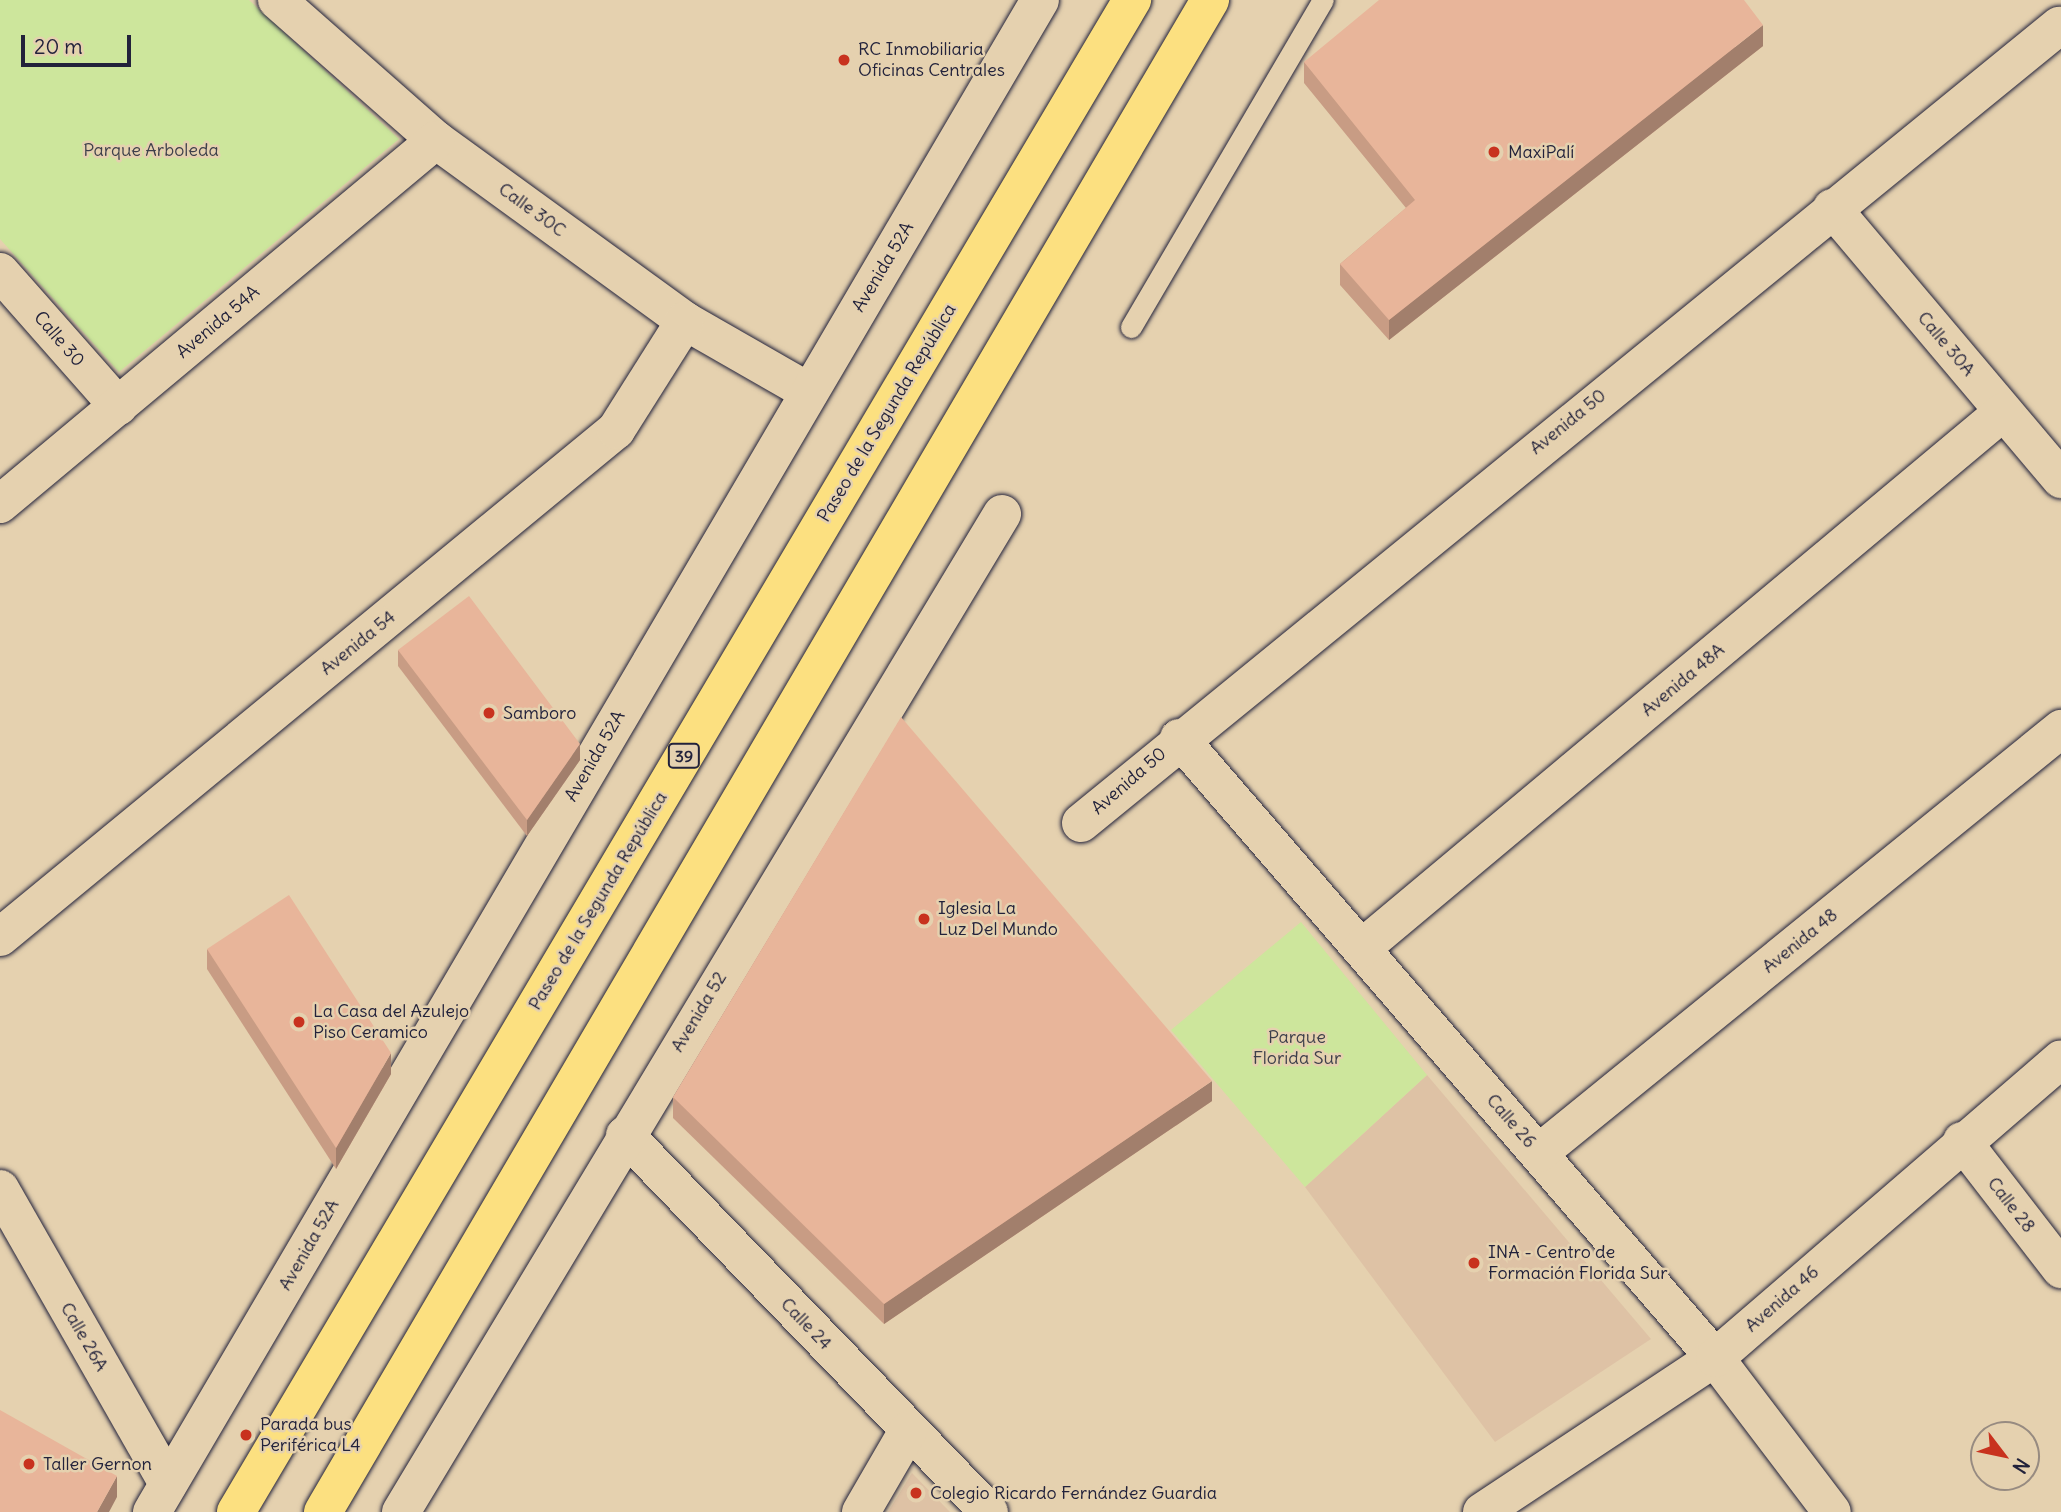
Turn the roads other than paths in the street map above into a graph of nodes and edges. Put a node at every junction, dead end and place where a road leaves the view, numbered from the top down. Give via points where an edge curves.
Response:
1 (277, 0) edge
2 (1040, 0) edge
3 (1132, 0) edge
4 (1210, 0) edge
5 (1323, 0) edge
6 (2052, 18) edge
7 (436, 140) junction
8 (1832, 208) junction
9 (0, 272) edge
10 (685, 321) junction
11 (1131, 327) dead end
12 (809, 392) junction
13 (118, 406) junction
14 (2003, 412) junction
15 (2061, 479) edge
16 (0, 503) edge
17 (1002, 514) dead end
18 (2061, 729) edge
19 (1179, 738) junction
20 (1081, 823) dead end
21 (0, 937) edge
22 (1362, 948) junction
23 (2061, 1059) edge
24 (625, 1135) junction
25 (1962, 1141) junction
26 (1539, 1153) junction
27 (0, 1189) edge
28 (2061, 1269) edge
29 (1716, 1358) junction
30 (908, 1431) junction
31 (160, 1498) edge
32 (236, 1512) edge
33 (323, 1512) edge
34 (401, 1512) edge
35 (861, 1512) edge
36 (989, 1512) edge
37 (1482, 1512) edge
38 (1832, 1512) edge

1 - 7 street, Calle 30C
2 - 12 street, Avenida 52A
3 - 32 highway, Paseo de la Segunda República / 39
4 - 33 highway
5 - 11 lane
6 - 8 street, Avenida 50
7 - 10 street, Calle 30C
7 - 13 street, Avenida 54A
8 - 14 street, Calle 30A
8 - 19 street, Avenida 50
9 - 13 street, Calle 30
10 - 12 street, Calle 30C
10 - 21 street, Avenida 54 via 616,430
12 - 31 street, Avenida 52A
13 - 16 street, Avenida 54A
14 - 15 street, Calle 30A
14 - 22 street, Avenida 48A
17 - 24 street, Avenida 52
18 - 26 street, Avenida 48
19 - 20 street, Avenida 50
19 - 22 street, Calle 26
22 - 26 street, Calle 26
23 - 25 street, Avenida 46
24 - 30 street, Calle 24
24 - 34 street, Avenida 52
25 - 28 street, Calle 28
25 - 29 street, Avenida 46
26 - 29 street, Calle 26
27 - 31 street, Calle 26A
29 - 37 street, Avenida 46
29 - 38 street, Calle 26
30 - 35 street
30 - 36 street, Calle 24

